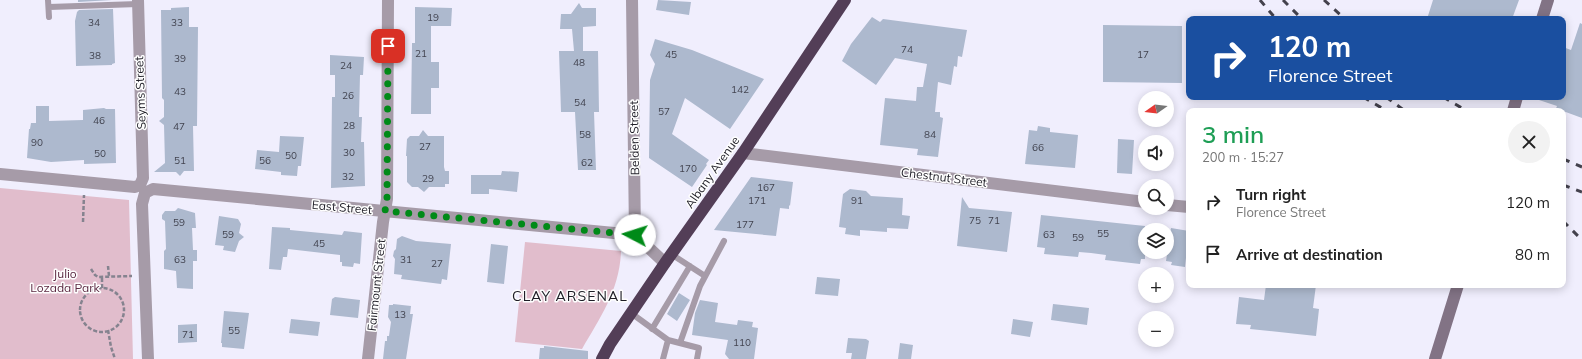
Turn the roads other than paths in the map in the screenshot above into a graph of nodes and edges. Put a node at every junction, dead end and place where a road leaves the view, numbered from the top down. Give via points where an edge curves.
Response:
1 (388, 0) edge
2 (632, 0) edge
3 (845, 0) edge
4 (1548, 0) edge
5 (138, 2) edge
6 (49, 3) edge
7 (1543, 16) edge
8 (49, 17) dead end
9 (743, 153) junction
10 (0, 174) edge
11 (143, 189) junction
12 (1138, 201) edge
13 (1174, 206) edge
14 (1186, 207) edge
15 (385, 211) junction
16 (635, 235) junction
17 (724, 241) dead end
18 (668, 258) junction
19 (690, 266) junction
20 (705, 276) junction
21 (1457, 288) edge
22 (631, 313) junction
23 (652, 329) junction
24 (668, 340) junction
25 (680, 343) junction
26 (148, 359) edge
27 (368, 359) edge
28 (602, 359) edge
29 (663, 359) edge
30 (697, 359) edge
31 (1435, 359) edge

1 - 15 street, Fairmount Street
2 - 16 street, Belden Street
3 - 9 highway, Albany Avenue
4 - 7 street
5 - 6 lane
5 - 11 street, Seyms Street
6 - 8 lane
9 - 12 street, Chestnut Street
9 - 18 highway, Albany Avenue
10 - 11 street, East Street
11 - 15 street, East Street
11 - 26 street, Seyms Street
13 - 14 street
15 - 16 street, East Street
15 - 27 street, Fairmount Street
16 - 18 street
17 - 20 lane
18 - 19 lane
18 - 22 highway, Albany Avenue
19 - 20 lane
19 - 23 lane
20 - 25 lane via 694,299
21 - 31 street
22 - 23 lane
22 - 28 highway, Albany Avenue
23 - 24 lane
24 - 25 lane
24 - 29 lane
25 - 30 lane via 699,348

